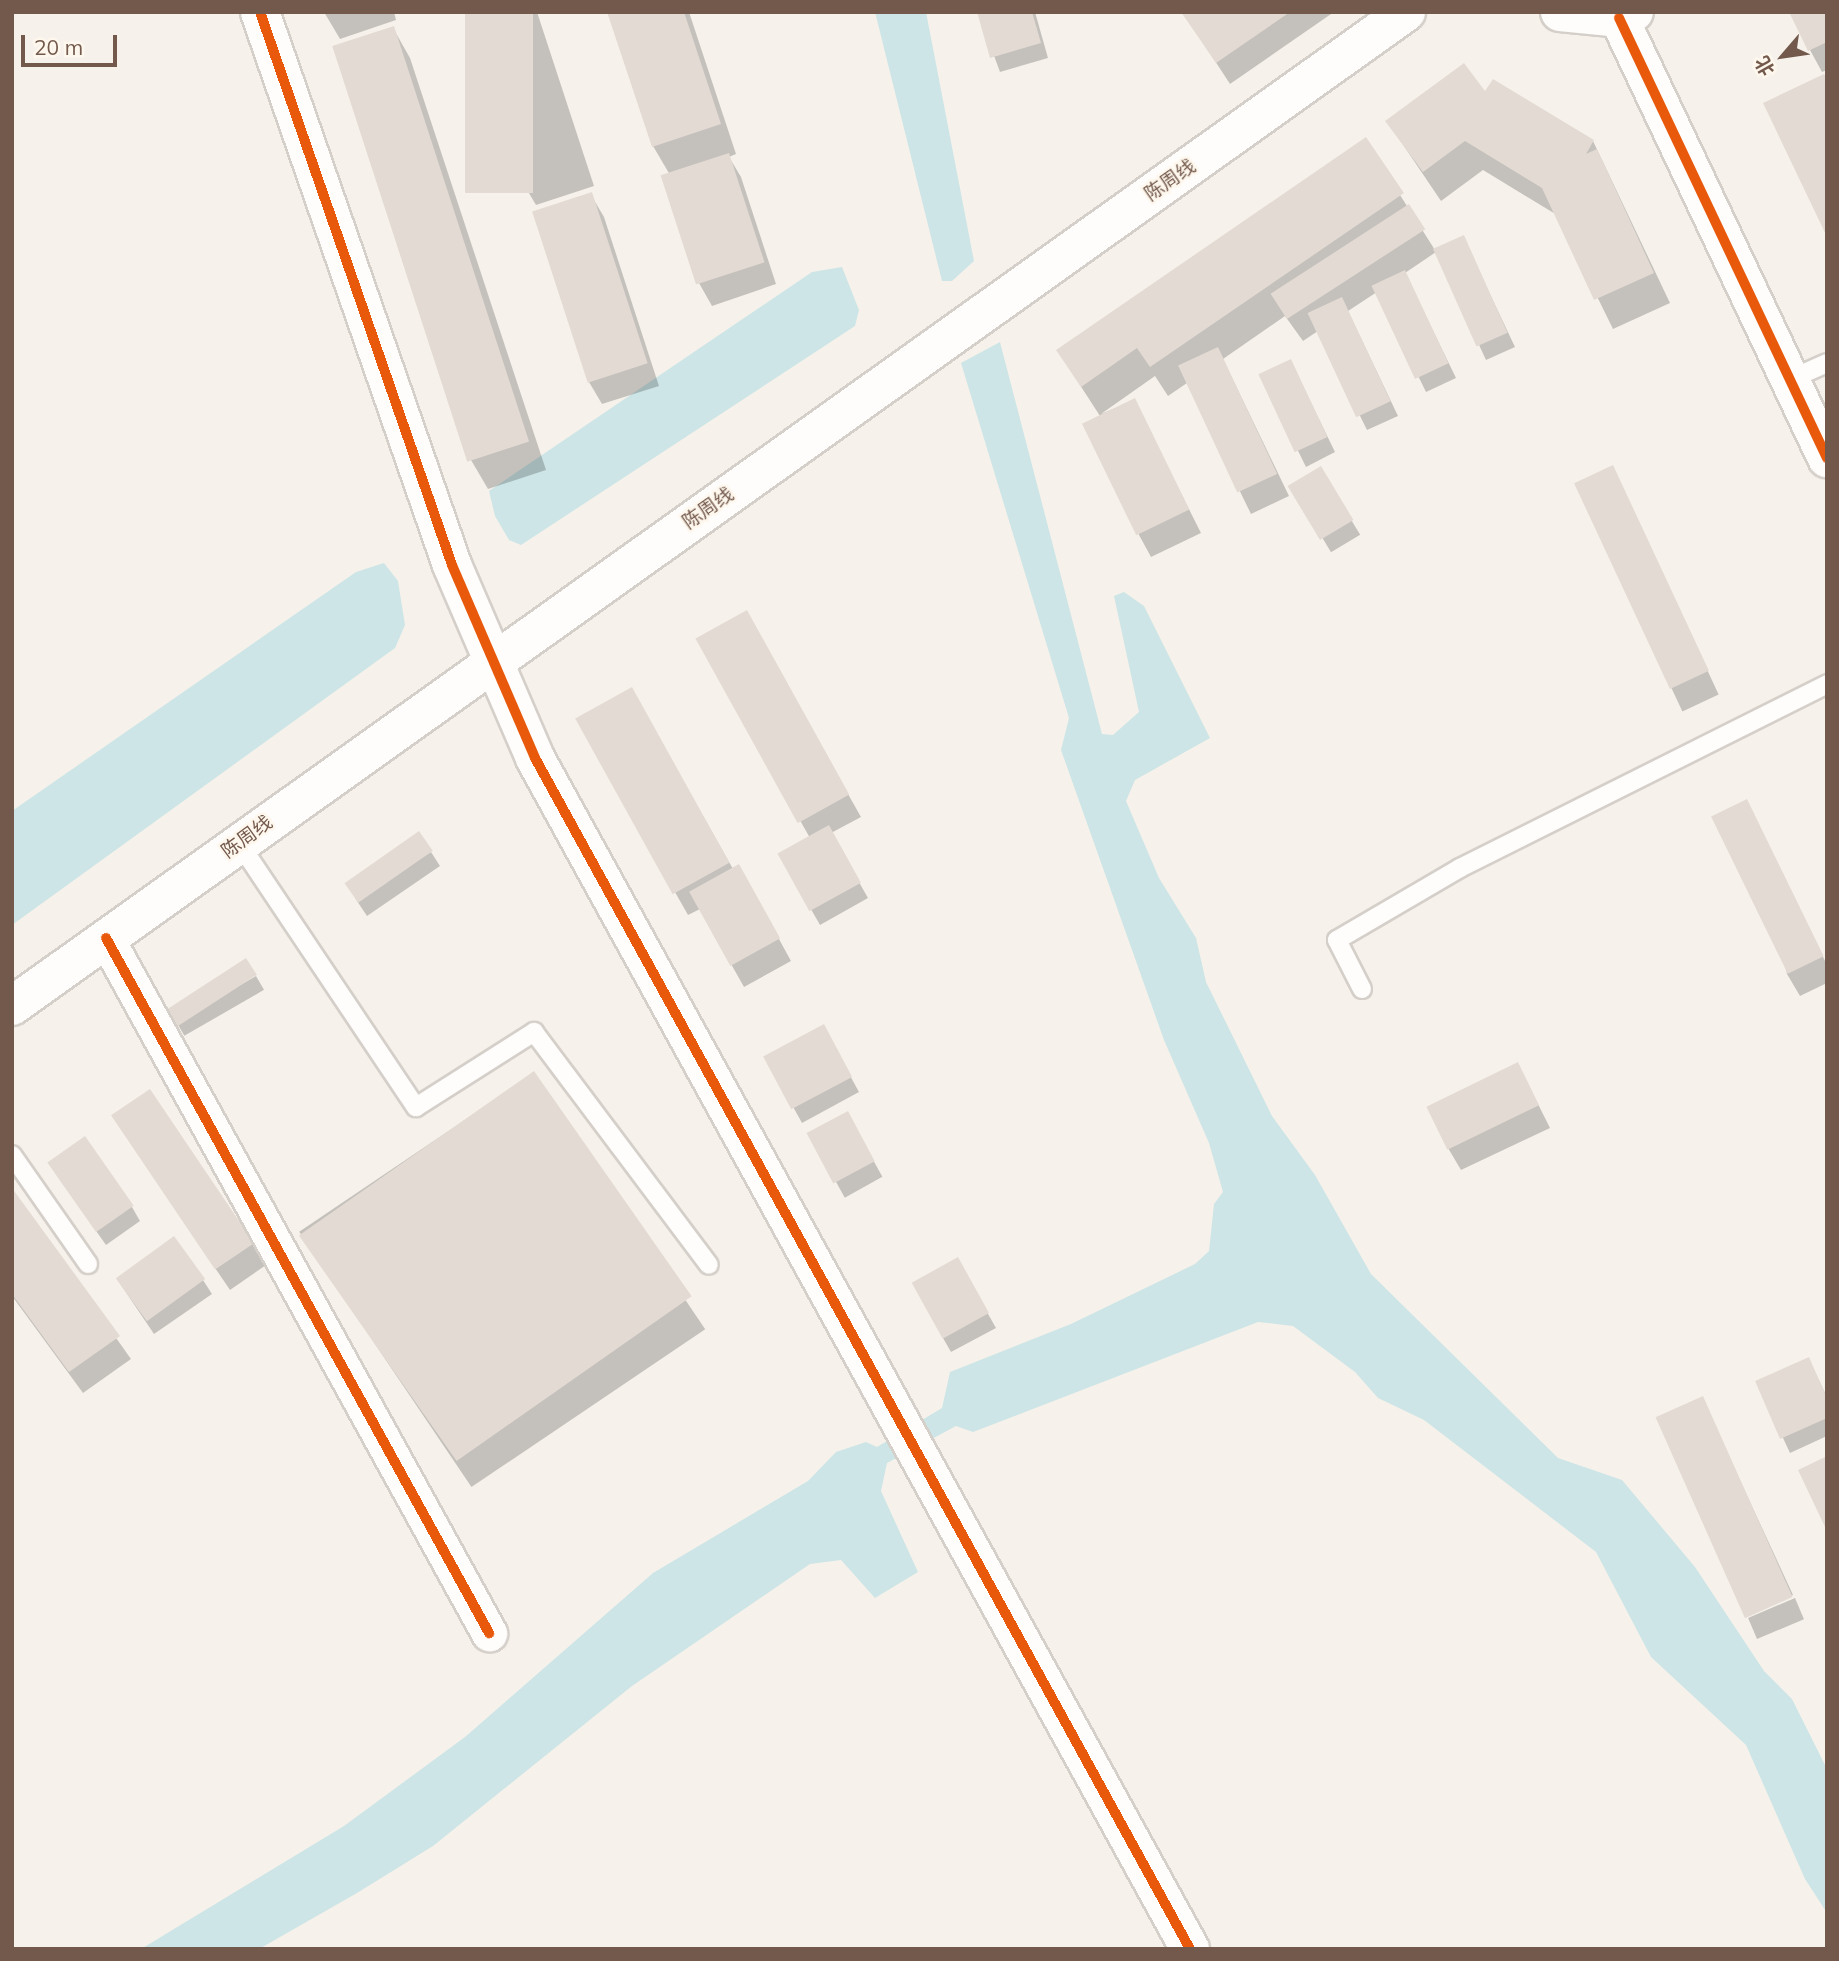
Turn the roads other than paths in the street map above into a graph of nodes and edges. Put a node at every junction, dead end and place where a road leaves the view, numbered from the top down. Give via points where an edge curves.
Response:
1 (260, 12) edge
2 (1406, 12) edge
3 (1560, 12) edge
4 (1626, 15) edge
5 (1827, 363) edge
6 (1791, 379) junction
7 (1827, 458) edge
8 (493, 661) junction
9 (1827, 684) edge
10 (239, 843) junction
11 (106, 938) junction
12 (1362, 989) dead end
13 (12, 1006) edge
14 (12, 1155) edge
15 (88, 1265) dead end
16 (709, 1265) dead end
17 (489, 1633) dead end
18 (1190, 1949) edge

1 - 8 street via 452,565
2 - 8 street, 陈周线
3 - 4 street
4 - 6 street
5 - 6 lane
6 - 7 street
8 - 10 street, 陈周线
8 - 18 street via 535,758
9 - 12 lane via 1460,869 1337,940
10 - 11 street, 陈周线
10 - 16 lane via 416,1107 534,1032
11 - 13 street, 陈周线
11 - 17 street
14 - 15 lane

